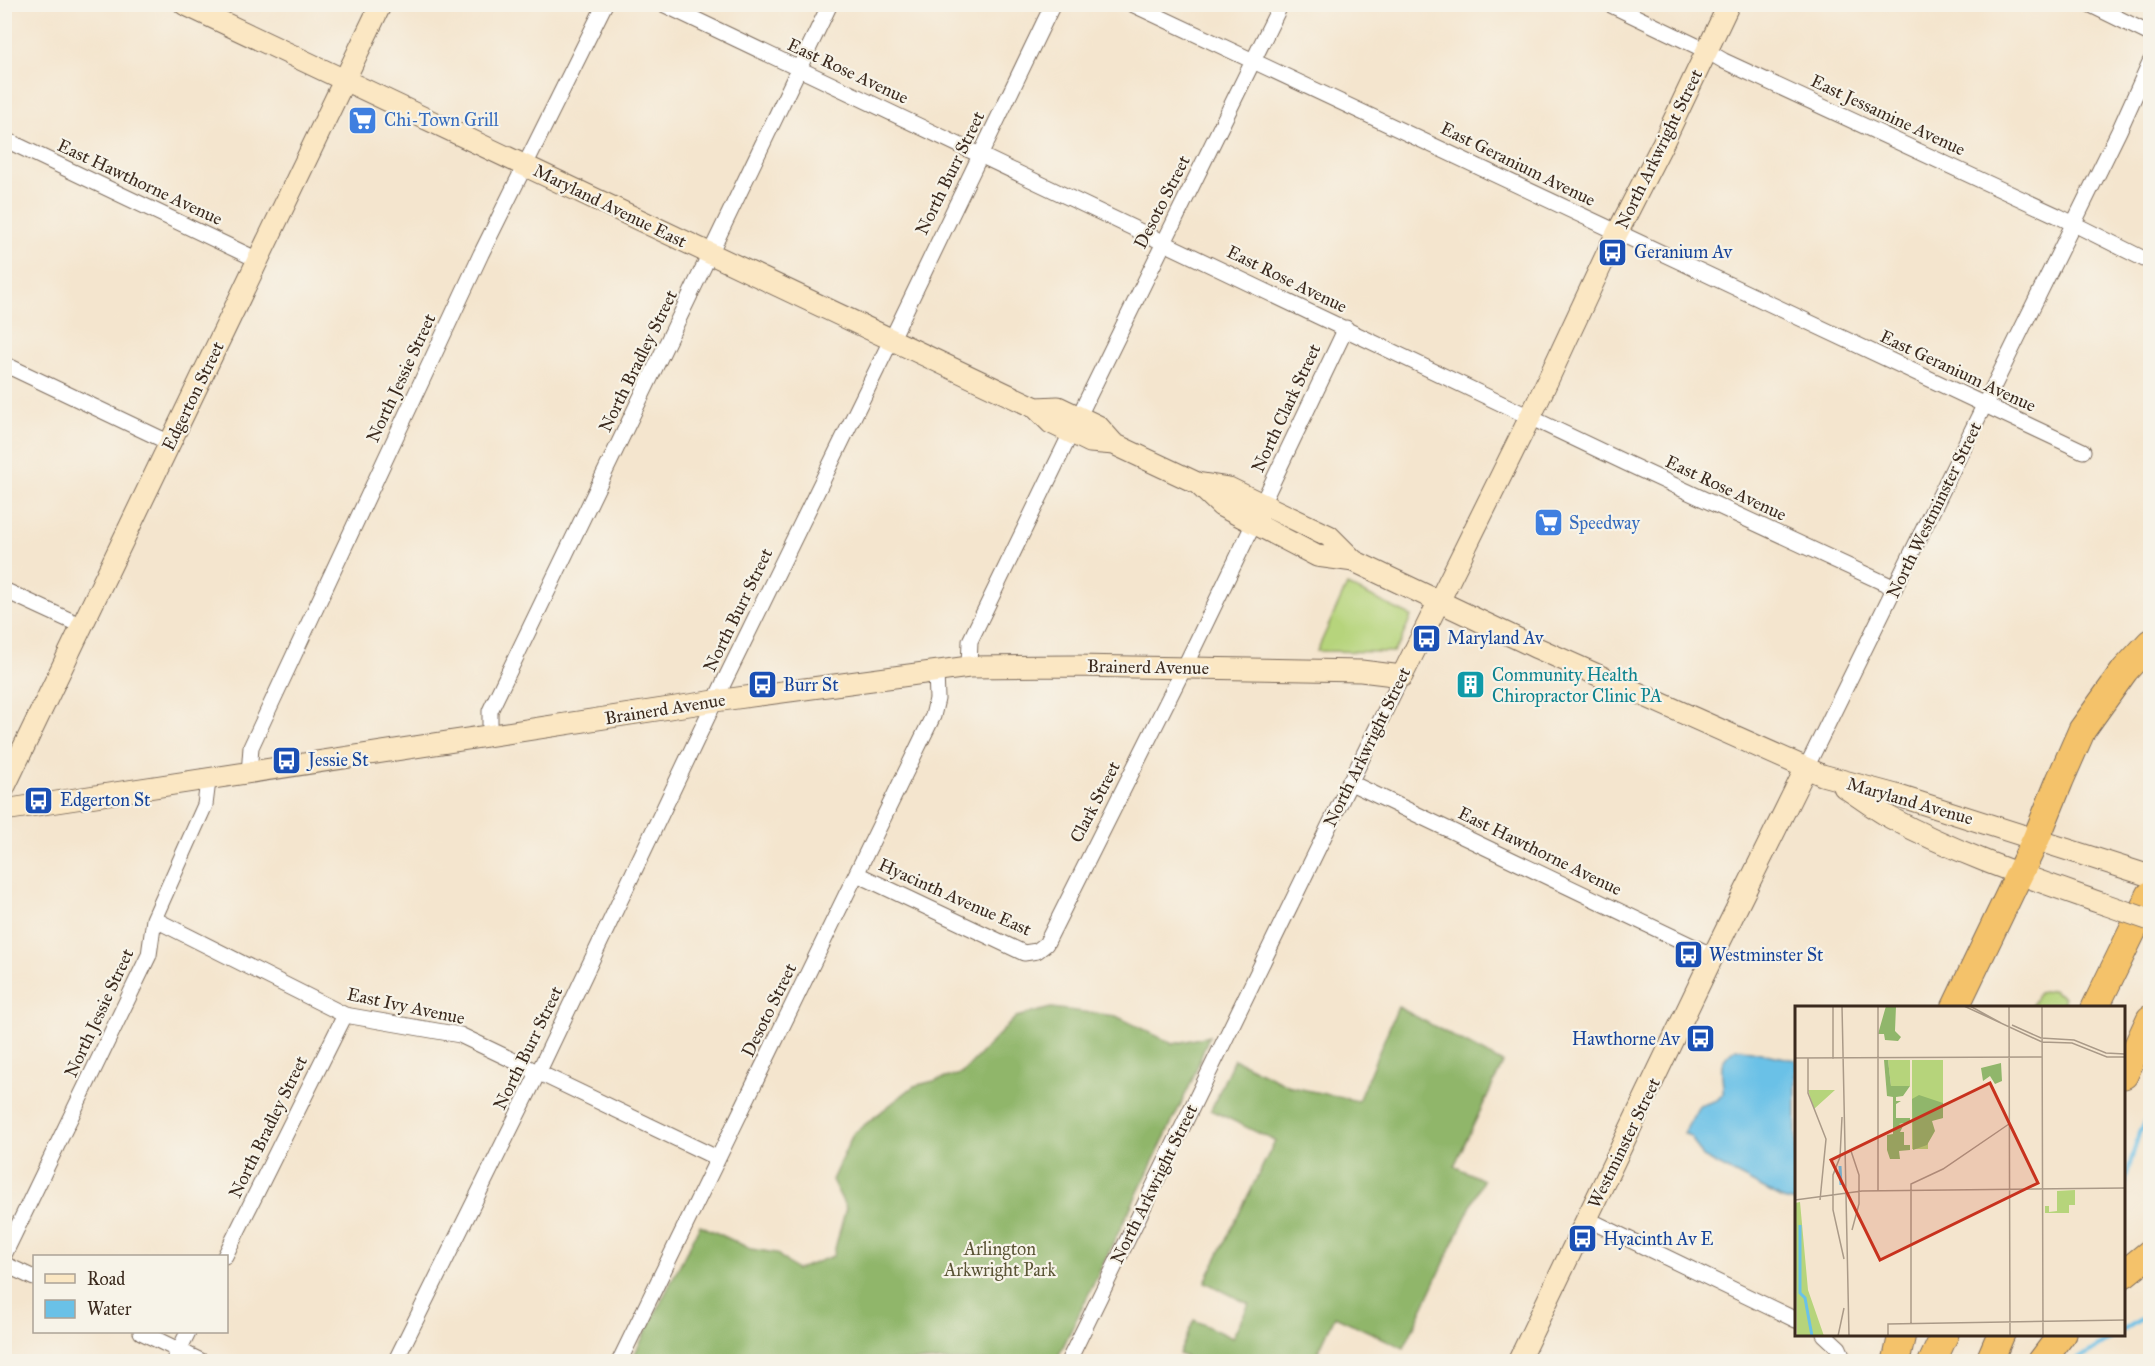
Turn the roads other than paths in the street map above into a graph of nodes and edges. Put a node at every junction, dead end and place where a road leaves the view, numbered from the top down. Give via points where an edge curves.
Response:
1 (184, 4) edge
2 (381, 4) edge
3 (605, 4) edge
4 (663, 4) edge
5 (830, 4) edge
6 (1053, 4) edge
7 (1132, 4) edge
8 (1281, 4) edge
9 (1609, 4) edge
10 (1729, 4) edge
11 (2089, 4) edge
12 (2151, 34) edge
13 (1707, 51) junction
14 (1254, 61) junction
15 (2151, 62) edge
16 (799, 69) junction
17 (345, 80) junction
18 (4, 139) edge
19 (981, 155) junction
20 (524, 165) junction
21 (2074, 223) junction
22 (1618, 234) junction
23 (1164, 241) junction
24 (711, 255) junction
25 (258, 260) junction
26 (2151, 262) edge
27 (1346, 328) junction
28 (892, 340) junction
29 (4, 364) edge
30 (1985, 405) junction
31 (1530, 417) junction
32 (1075, 425) junction
33 (170, 443) junction
34 (2084, 451) dead end
35 (1258, 514) junction
36 (1895, 588) junction
37 (4, 590) edge
38 (1439, 601) junction
39 (82, 627) junction
40 (2151, 643) edge
41 (969, 667) junction
42 (1184, 668) junction
43 (936, 671) junction
44 (1402, 676) junction
45 (715, 701) junction
46 (490, 736) junction
47 (1806, 768) junction
48 (249, 774) junction
49 (1831, 779) junction
50 (208, 781) junction
51 (1349, 782) junction
52 (4, 788) edge
53 (4, 810) edge
54 (2036, 839) junction
55 (857, 874) junction
56 (2019, 876) junction
57 (2151, 876) edge
58 (2151, 895) edge
59 (154, 919) junction
60 (2151, 920) edge
61 (1037, 951) joint
62 (1713, 956) junction
63 (1956, 1006) edge
64 (2096, 1006) edge
65 (345, 1015) junction
66 (2151, 1019) edge
67 (538, 1073) junction
68 (2125, 1073) edge
69 (717, 1158) junction
70 (1587, 1219) junction
71 (2151, 1253) edge
72 (4, 1255) edge
73 (226, 1255) edge
74 (4, 1264) edge
75 (2125, 1273) edge
76 (33, 1278) edge
77 (1795, 1319) edge
78 (142, 1333) edge
79 (188, 1333) edge
80 (1825, 1336) edge
81 (1902, 1336) edge
82 (1945, 1336) edge
83 (2001, 1336) edge
84 (2061, 1336) edge
85 (176, 1356) edge
86 (1845, 1359) edge
87 (203, 1362) edge
88 (395, 1362) edge
89 (619, 1362) edge
90 (1068, 1362) edge
91 (1518, 1362) edge
92 (1896, 1362) edge
93 (1932, 1362) edge
94 (1989, 1362) edge
95 (2042, 1362) edge

1 - 17 street, Maryland Avenue East
2 - 17 street, Edgerton Street
3 - 20 street, North Jessie Street
4 - 16 street, East Rose Avenue
5 - 16 street, North Bradley Street
6 - 19 street, North Burr Street
7 - 14 street, East Geranium Avenue
8 - 14 street, Desoto Street
9 - 13 street, East Jessamine Avenue
10 - 13 street, North Arkwright Street
11 - 12 street
13 - 21 street, East Jessamine Avenue
13 - 22 street, North Arkwright Street
14 - 22 street, East Geranium Avenue
14 - 23 street, Desoto Street
15 - 21 street, North Westminster Street
16 - 19 street, East Rose Avenue
16 - 24 street, North Bradley Street
17 - 20 street, Maryland Avenue East
17 - 25 street, Edgerton Street
18 - 25 street, East Hawthorne Avenue
19 - 23 street, East Rose Avenue
19 - 28 street, North Burr Street
20 - 24 street, Maryland Avenue East
20 - 48 street, North Jessie Street via 251,747
21 - 26 street, East Jessamine Avenue
21 - 30 street, North Westminster Street
22 - 30 street, East Geranium Avenue
22 - 31 street, North Arkwright Street
23 - 27 street, East Rose Avenue
23 - 32 street, Desoto Street
24 - 28 street, Maryland Avenue East
24 - 46 street, North Bradley Street via 490,711
25 - 33 street, Edgerton Street
27 - 31 street, East Rose Avenue
27 - 35 street, North Clark Street
28 - 32 street, Maryland Avenue East via 1036,408 1058,407
28 - 45 street, North Burr Street
29 - 33 street
30 - 34 street, East Geranium Avenue
30 - 36 street, North Westminster Street
31 - 36 street, East Rose Avenue
31 - 38 street, North Arkwright Street
32 - 35 street, Maryland Avenue East via 1098,426 1114,444 1197,483 1229,488
32 - 41 street, Desoto Street via 970,641
33 - 39 street, Edgerton Street
35 - 38 street, Maryland Avenue East via 1329,536 1354,561
35 - 42 street, North Clark Street
36 - 47 street, North Westminster Street
37 - 39 street
38 - 44 street, North Arkwright Street
38 - 47 street, Maryland Avenue East
39 - 52 street, Edgerton Street
40 - 54 highway via 2125,670 2082,730
41 - 42 street, Brainerd Avenue
41 - 43 street, Brainerd Avenue
42 - 44 street, Brainerd Avenue via 1361,671
42 - 61 street, Clark Street via 1046,944
43 - 45 street, Brainerd Avenue
43 - 55 street, Desoto Street via 933,716
44 - 51 street, North Arkwright Street
45 - 46 street, Brainerd Avenue
45 - 67 street, North Burr Street
46 - 48 street, Brainerd Avenue
47 - 49 street, Maryland Avenue East
47 - 62 street, North Westminster Street
48 - 50 street, Brainerd Avenue
49 - 54 street, Maryland Avenue
49 - 56 street, Maryland Avenue via 1890,818
50 - 53 street, Brainerd Avenue
50 - 59 street, North Jessie Street via 205,805
51 - 62 street, East Hawthorne Avenue
51 - 90 street, North Arkwright Street
54 - 56 highway
54 - 57 street, Maryland Avenue
55 - 61 street, Hyacinth Avenue East via 1024,953
55 - 69 street, Desoto Street
56 - 60 street, Maryland Avenue, bridge
56 - 63 highway
58 - 64 highway
59 - 65 street, East Ivy Avenue
59 - 72 street, North Jessie Street via 149,955
62 - 70 street, Westminster Street
65 - 67 street, East Ivy Avenue via 460,1035
65 - 73 street, North Bradley Street
66 - 68 highway
67 - 69 street, East Ivy Avenue
67 - 88 street, North Burr Street
69 - 89 street, Desoto Street
70 - 77 street
70 - 91 street, Westminster Street
71 - 75 highway
74 - 76 street
78 - 85 street
79 - 85 street
80 - 86 street
81 - 92 highway
82 - 93 highway
83 - 94 highway
84 - 95 highway
85 - 87 street

